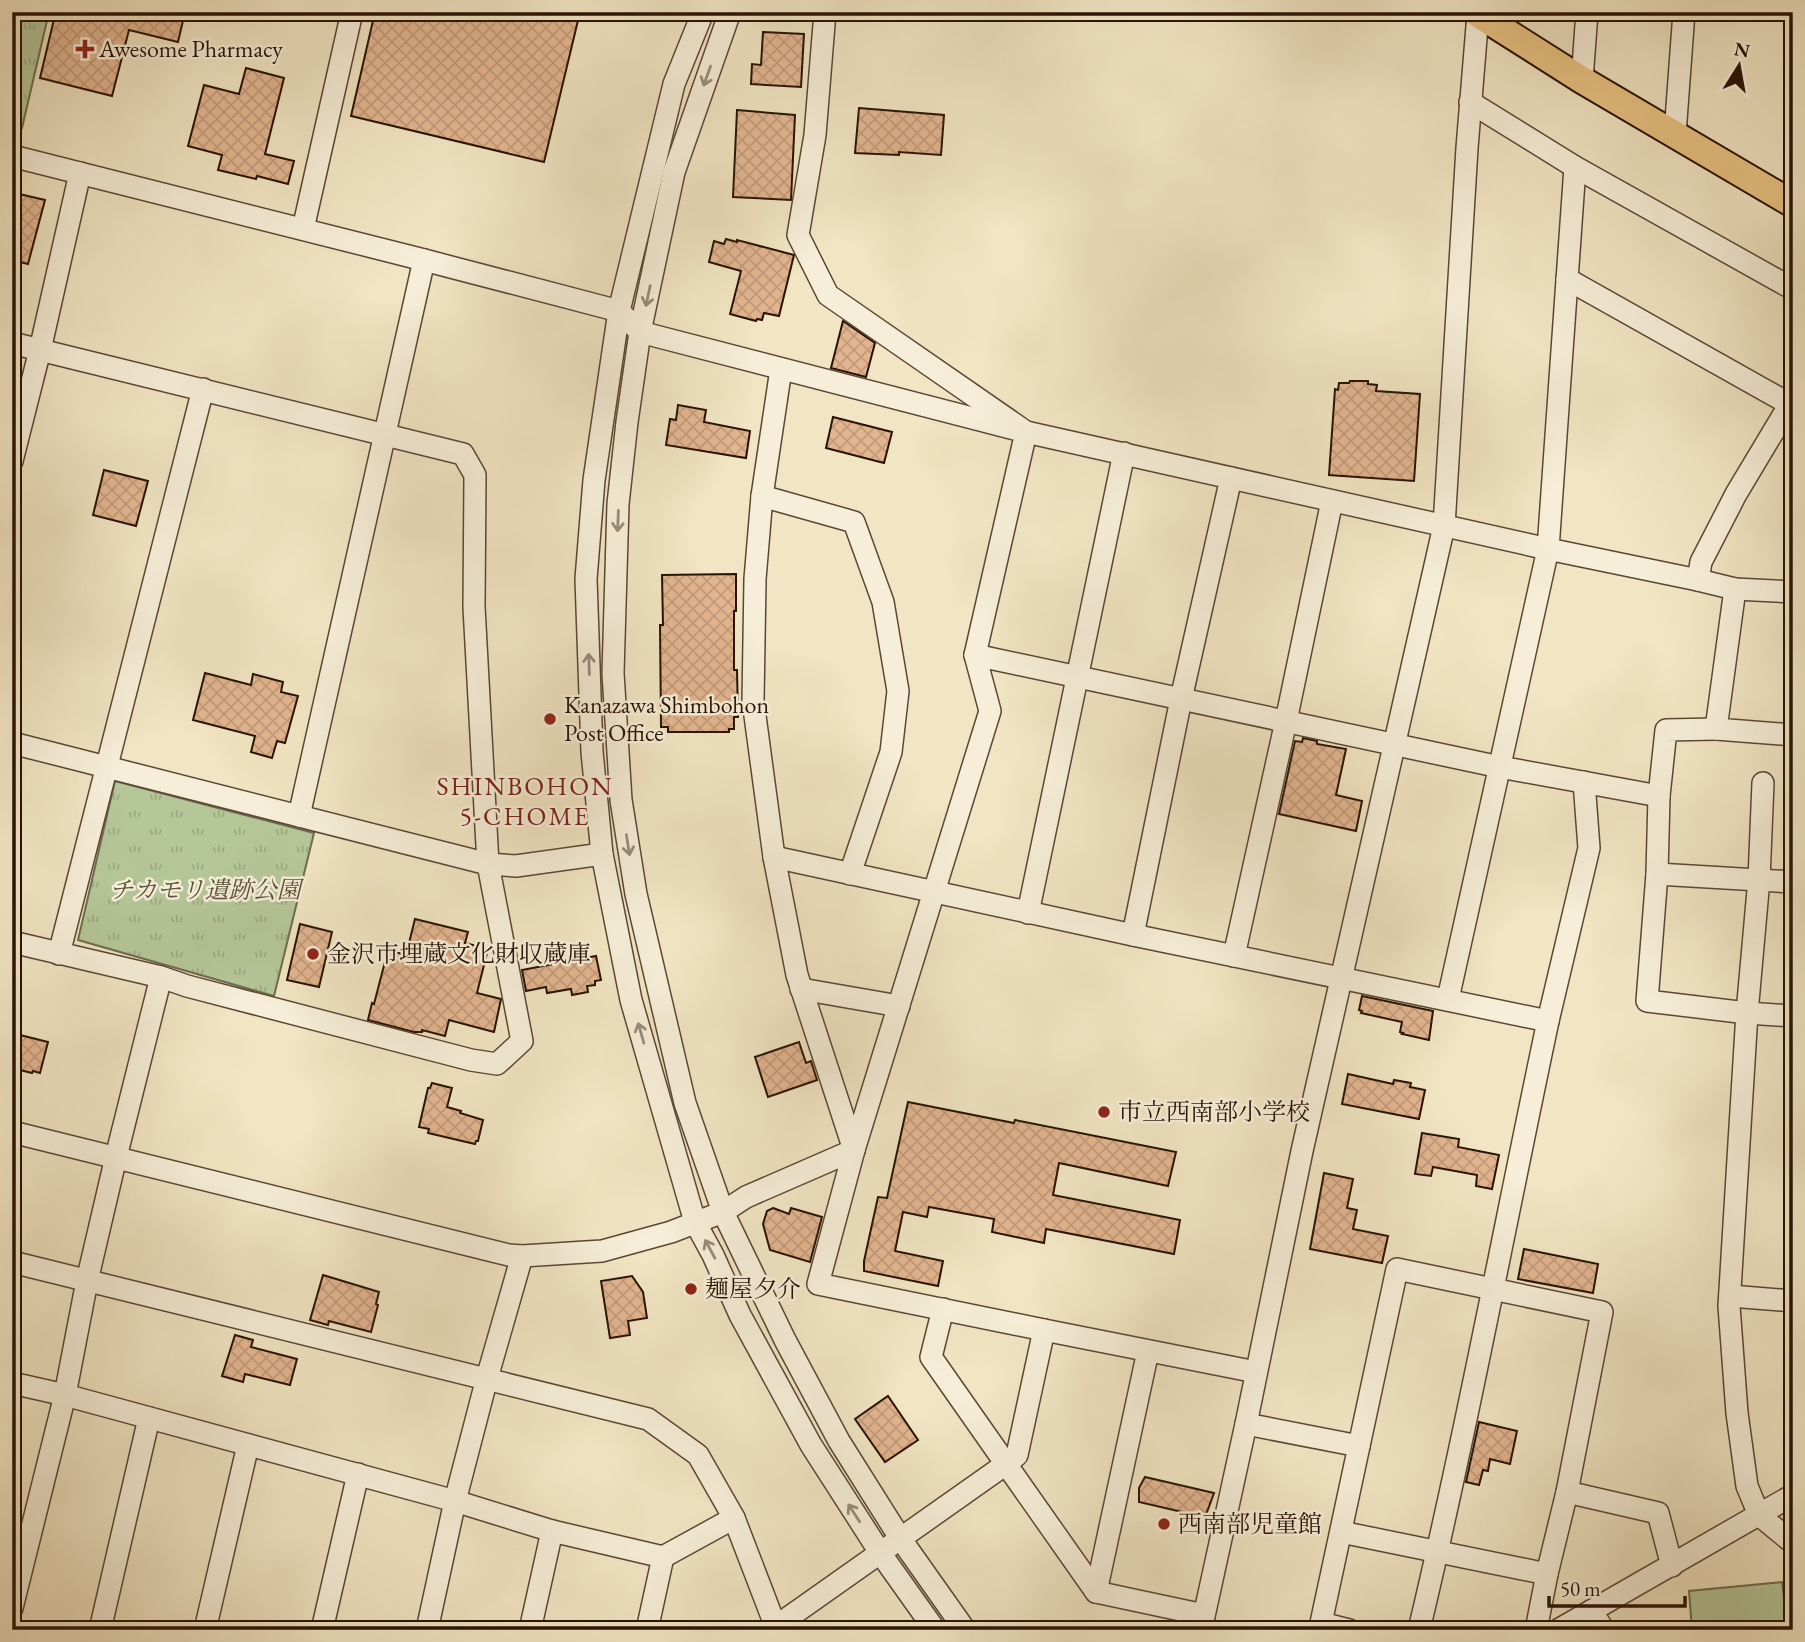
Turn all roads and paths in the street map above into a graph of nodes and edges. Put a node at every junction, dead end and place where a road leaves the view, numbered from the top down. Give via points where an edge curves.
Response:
1 (352, 12) edge
2 (703, 12) edge
3 (730, 12) edge
4 (825, 12) edge
5 (1587, 12) edge
6 (1684, 12) edge
7 (1478, 13) edge
8 (1582, 80) junction
9 (1470, 102) junction
10 (1675, 134) junction
11 (12, 156) edge
12 (1575, 167) junction
13 (80, 173) junction
14 (1793, 204) edge
15 (303, 229) junction
16 (424, 260) junction
17 (1567, 279) junction
18 (1793, 289) edge
19 (619, 311) junction
20 (640, 332) junction
21 (12, 343) edge
22 (40, 350) junction
23 (780, 369) junction
24 (203, 389) junction
25 (1792, 403) edge
26 (1026, 432) junction
27 (385, 433) junction
28 (1124, 453) junction
29 (12, 461) edge
30 (1231, 478) junction
31 (762, 496) junction
32 (1332, 501) junction
33 (1444, 526) junction
34 (1548, 549) junction
35 (1698, 580) junction
36 (1735, 589) junction
37 (1793, 592) edge
38 (975, 655) junction
39 (1078, 677) junction
40 (1181, 699) junction
41 (1286, 721) junction
42 (1716, 729) junction
43 (1793, 735) edge
44 (12, 743) edge
45 (1393, 744) junction
46 (107, 767) junction
47 (1500, 767) junction
48 (1584, 782) junction
49 (1763, 783) dead end
50 (1659, 796) junction
51 (299, 816) junction
52 (602, 854) junction
53 (774, 857) junction
54 (488, 864) junction
55 (849, 874) junction
56 (1657, 874) junction
57 (1759, 879) junction
58 (1793, 882) edge
59 (933, 892) junction
60 (1028, 913) junction
61 (1133, 936) junction
62 (12, 942) edge
63 (59, 954) junction
64 (1234, 956) junction
65 (161, 977) junction
66 (1341, 977) junction
67 (802, 989) junction
68 (1448, 999) junction
69 (898, 1006) junction
70 (1747, 1013) junction
71 (1793, 1016) edge
72 (1548, 1021) junction
73 (12, 1132) edge
74 (854, 1150) junction
75 (116, 1157) junction
76 (723, 1212) junction
77 (695, 1222) junction
78 (522, 1256) junction
79 (12, 1262) edge
80 (87, 1281) junction
81 (1494, 1291) junction
82 (1730, 1296) junction
83 (1793, 1301) edge
84 (943, 1309) junction
85 (1044, 1331) junction
86 (1148, 1351) junction
87 (1256, 1372) junction
88 (487, 1378) junction
89 (12, 1383) edge
90 (65, 1395) junction
91 (149, 1418) junction
92 (1246, 1424) junction
93 (248, 1445) junction
94 (1359, 1446) junction
95 (1006, 1464) junction
96 (358, 1475) junction
97 (1567, 1492) junction
98 (1793, 1495) edge
99 (455, 1501) junction
100 (1759, 1515) junction
101 (734, 1518) junction
102 (552, 1531) junction
103 (1341, 1532) junction
104 (900, 1538) junction
105 (20, 1540) edge
106 (1793, 1543) edge
107 (1438, 1551) junction
108 (881, 1554) junction
109 (663, 1557) junction
110 (1672, 1566) junction
111 (1547, 1574) junction
112 (1096, 1592) junction
113 (12, 1608) edge
114 (1591, 1611) junction
115 (1202, 1623) edge
116 (776, 1628) edge
117 (100, 1630) edge
118 (205, 1630) edge
119 (322, 1630) edge
120 (428, 1630) edge
121 (530, 1630) edge
122 (647, 1630) edge
123 (935, 1630) edge
124 (965, 1630) edge
125 (1349, 1630) edge
126 (1419, 1630) edge
127 (1536, 1630) edge
128 (1558, 1630) edge
129 (1604, 1630) edge

1 - 15 street
2 - 19 street via 674,84
3 -> 20 street via 674,172
4 - 26 street via 814,135 798,234 828,295
5 - 8 street
6 - 10 street
7 - 8 main road
7 - 9 street
8 - 10 main road
9 - 12 street
9 - 33 street
10 - 14 main road
11 - 13 street
12 - 17 street
12 - 18 street
13 - 15 street
13 - 22 street
15 - 16 street
16 - 19 street
16 - 27 street
17 - 25 street
17 - 34 street
19 - 20 street
52 -> 19 street via 592,752 586,579 594,480
20 - 23 street
20 -> 76 street via 618,517 613,673 621,800 636,894 685,1103
21 - 22 street
22 - 24 street
22 - 29 street
23 - 26 street
23 - 31 street
24 - 27 street
24 - 46 street
25 - 35 street via 1736,494 1701,562
26 - 28 street
26 - 38 street
27 - 51 street
27 - 54 street via 463,454 475,475 474,607
28 - 30 street
28 - 39 street
30 - 32 street
30 - 40 street
31 - 53 street via 753,701
31 - 55 street via 854,522 883,602 898,691 891,752
32 - 33 street
32 - 41 street
33 - 34 street
33 - 45 street
34 - 35 street
34 - 47 street
35 - 36 street
36 - 37 street
36 - 42 street
38 - 39 street
38 - 59 street via 990,712
39 - 40 street
39 - 60 street
40 - 41 street
40 - 61 street
41 - 45 street
41 - 64 street
42 - 43 street
42 - 50 street via 1667,730
44 - 46 street
45 - 47 street
45 - 66 street
46 - 51 street
46 - 63 street
47 - 48 street
47 - 68 street
48 - 50 street
48 - 72 street via 1589,848
49 - 57 street
50 - 56 street
51 - 54 street
52 - 54 street via 516,866
77 -> 52 street via 631,1000
53 - 55 street
53 - 67 street
54 - 65 street via 522,1041 497,1064
55 - 59 street
56 - 57 street
56 - 70 street via 1647,1001
57 - 58 street
57 - 70 street
59 - 60 street
59 - 69 street
60 - 61 street
61 - 64 street
62 - 63 street
63 - 65 street
64 - 66 street
65 - 75 street
66 - 68 street
66 - 87 street
67 - 69 street
67 - 74 street
68 - 72 street
69 - 74 street
70 - 71 street
70 - 82 street
72 - 81 street
73 - 75 street
74 - 76 street via 746,1197
74 - 84 street via 818,1284
75 - 78 street
75 - 80 street
76 - 77 street
76 - 104 street via 833,1430
77 - 78 street via 602,1251
108 -> 77 street via 811,1445
78 - 88 street
79 - 80 street
80 - 88 street
80 - 90 street
81 - 94 street via 1397,1269
81 - 97 street via 1602,1312
81 - 107 street
82 - 83 street
82 - 100 street via 1746,1486
84 - 85 street
84 - 95 street via 931,1357
85 - 86 street
85 - 95 street via 1017,1455
86 - 87 street
86 - 112 street
87 - 92 street
88 - 99 street
88 - 101 street via 648,1419 698,1455
89 - 90 street
90 - 91 street
90 - 105 street
91 - 93 street
91 - 117 street
92 - 94 street
92 - 115 street
93 - 96 street
93 - 118 street
94 - 103 street
95 - 104 street
95 - 112 street
96 - 99 street
96 - 119 street
97 - 110 street via 1658,1513
97 - 111 street
98 - 100 street
99 - 102 street
99 - 120 street
100 - 106 street
100 - 110 street
101 - 109 street
101 - 116 street
102 - 109 street
102 - 121 street
103 - 107 street
103 - 125 street via 1321,1623
104 - 108 street
104 - 124 street
105 - 113 street
107 - 111 street
107 - 126 street
108 - 116 street
108 - 123 street
109 - 122 street
110 - 114 street
111 - 127 street
112 - 115 street
114 - 128 street
114 - 129 street

